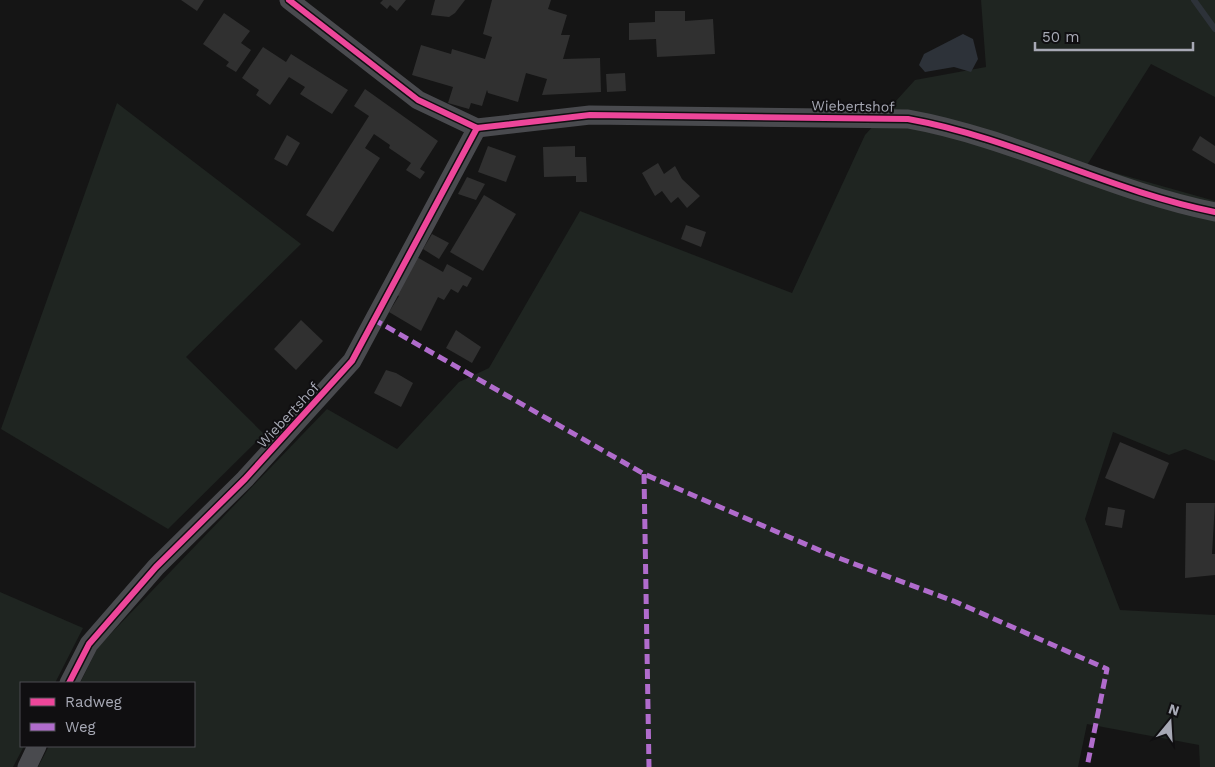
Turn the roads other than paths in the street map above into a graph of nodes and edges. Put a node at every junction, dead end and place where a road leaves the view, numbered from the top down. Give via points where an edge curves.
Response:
1 (290, 0) edge
2 (477, 128) junction
3 (1215, 212) edge
4 (70, 682) edge
5 (36, 747) edge
6 (26, 767) edge

1 - 2 street via 418,100
2 - 3 street, Wiebertshof via 590,116 908,119 949,126 1131,190
2 - 4 street, Wiebertshof via 352,361 246,479 156,566 89,644
5 - 6 street

